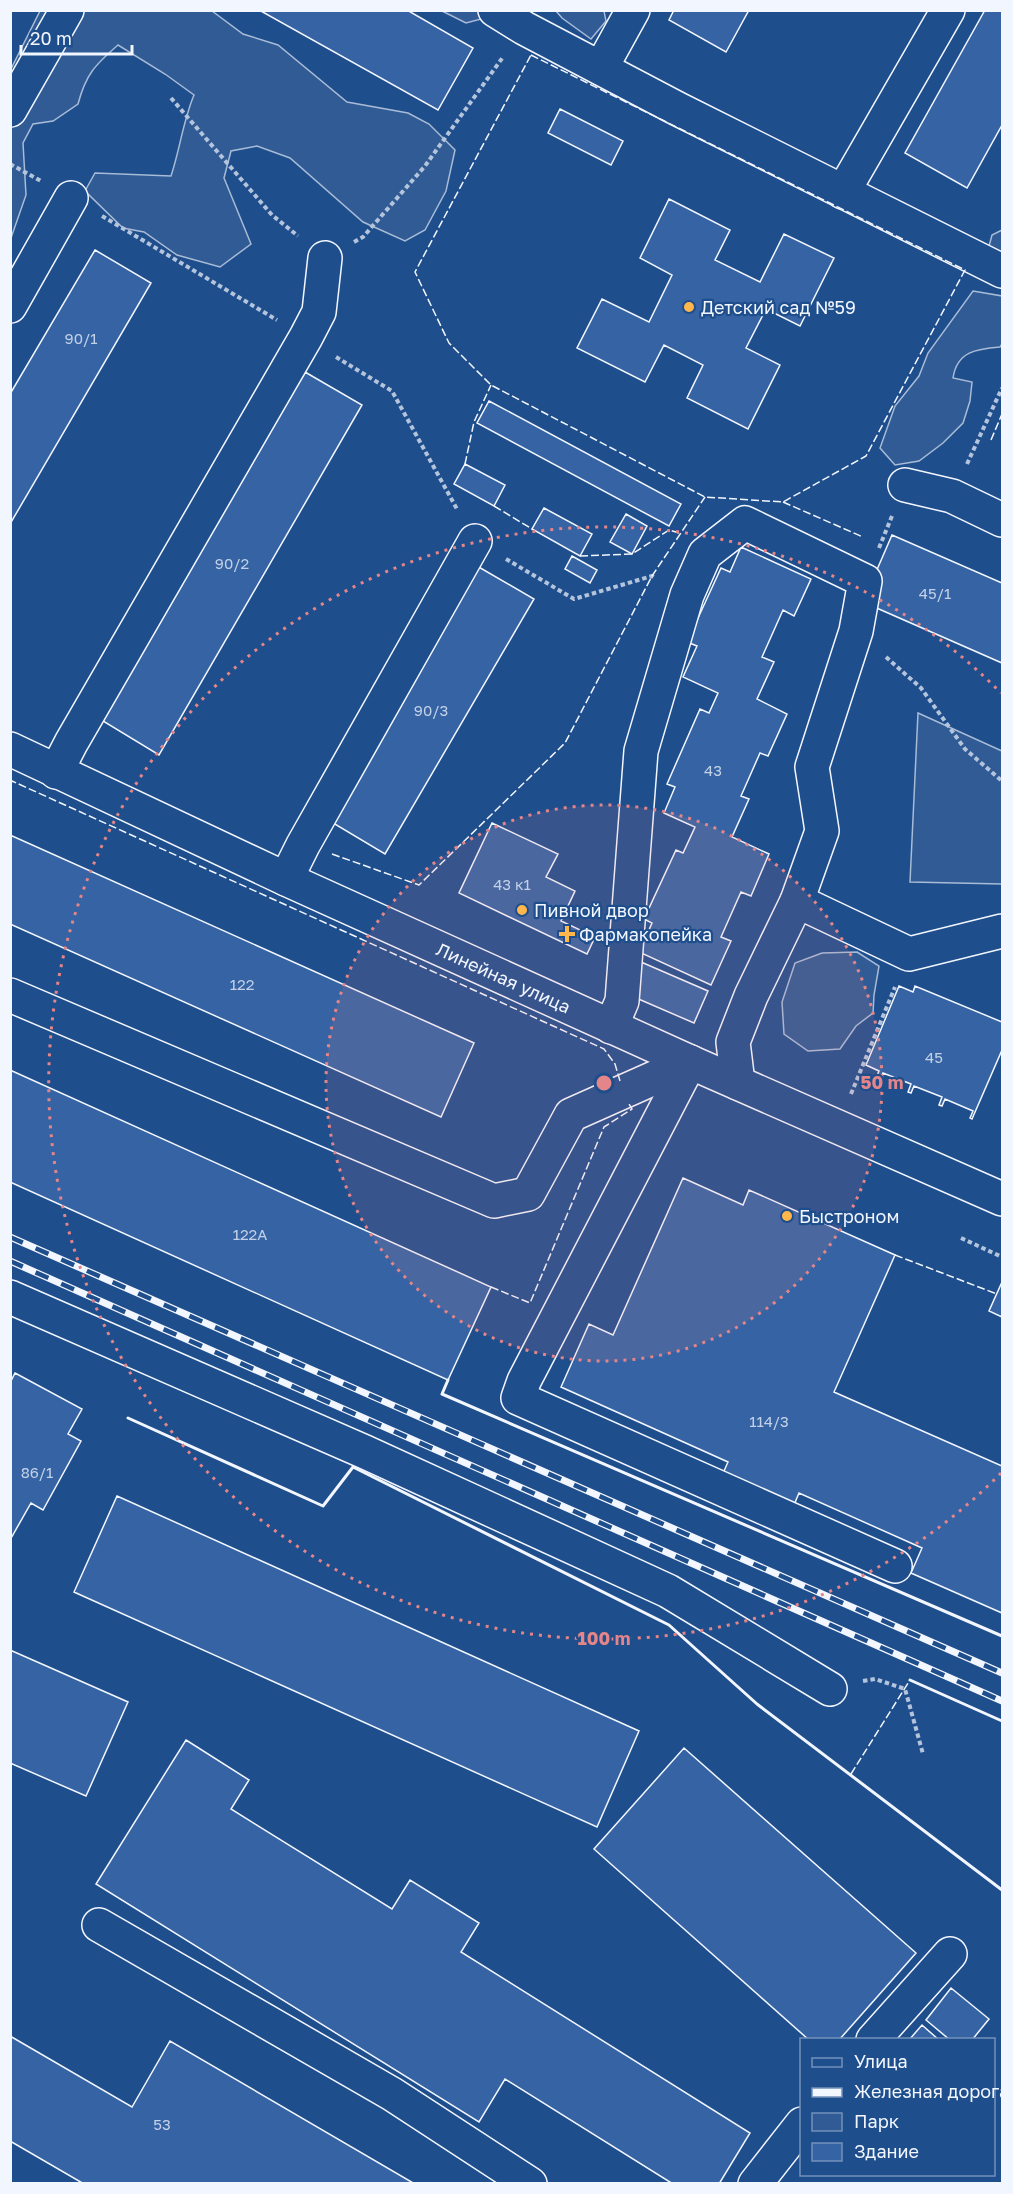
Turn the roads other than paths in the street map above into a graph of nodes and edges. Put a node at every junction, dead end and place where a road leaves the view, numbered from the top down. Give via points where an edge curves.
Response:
1 (67, 10) edge
2 (495, 10) edge
3 (633, 10) edge
4 (948, 10) edge
5 (601, 68) junction
6 (10, 110) edge
7 (843, 192) junction
8 (71, 198) dead end
9 (325, 258) road end
10 (1002, 271) edge
11 (10, 306) edge
12 (905, 485) road end
13 (1002, 520) edge
14 (475, 541) road end
15 (10, 749) edge
16 (56, 772) junction
17 (286, 879) junction
18 (797, 901) junction
19 (1002, 931) edge
20 (10, 996) edge
21 (611, 1027) junction
22 (690, 1062) junction
23 (738, 1083) junction
24 (1002, 1200) edge
25 (10, 1297) edge
26 (895, 1566) dead end
27 (830, 1689) road end
28 (99, 1925) dead end
29 (950, 1954) dead end
30 (875, 2038) edge
31 (800, 2125) edge
32 (530, 2184) edge
33 (755, 2184) edge

1 - 6 street
2 - 5 street
3 - 5 street
4 - 7 street
5 - 7 street
7 - 10 street
8 - 11 street
9 - 16 street via 319,312
12 - 13 street via 952,496
14 - 17 street
15 - 16 street, Линейная улица
16 - 17 street, Линейная улица
17 - 21 street, Линейная улица
18 - 19 street via 909,954
18 - 21 street via 822,831 812,767 856,631 865,581 745,523 705,554 687,594 640,751 622,1001
18 - 23 street via 733,1042
20 - 22 street via 494,1201 528,1194 571,1115
21 - 22 street, Линейная улица
22 - 23 street, Линейная улица
22 - 26 street via 518,1398
23 - 24 street, Линейная улица
25 - 27 street via 365,1452 668,1591
28 - 32 street via 392,2094
29 - 30 street
31 - 33 street

